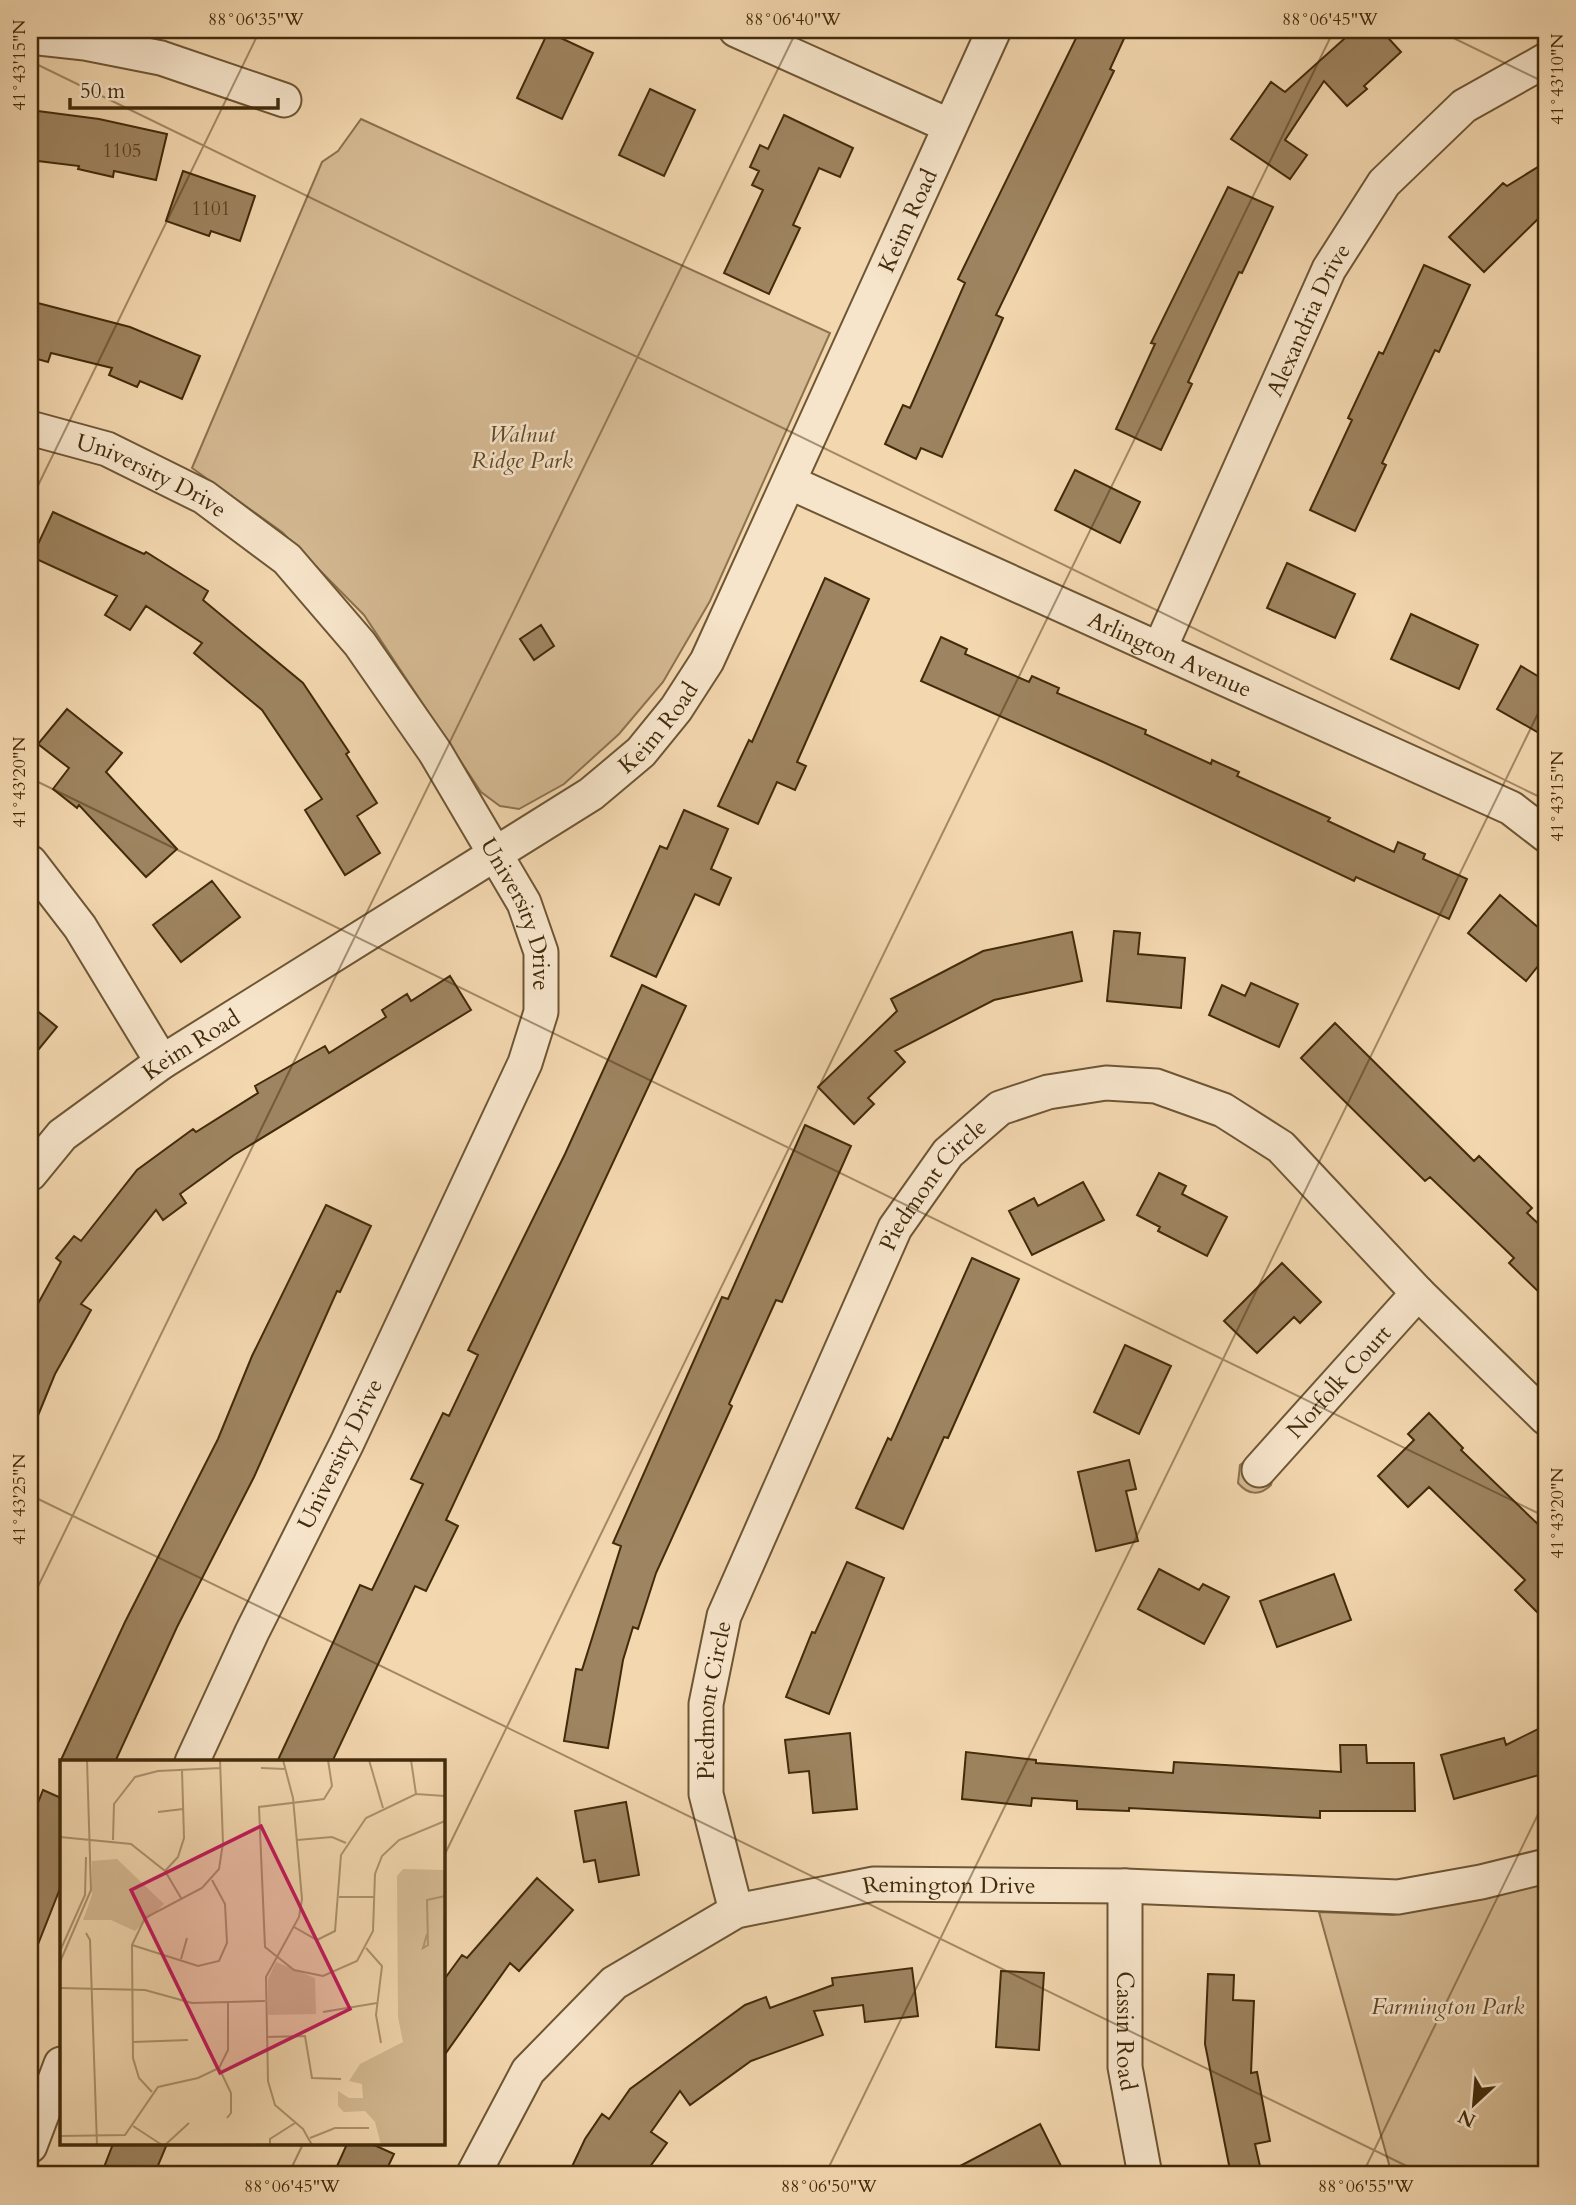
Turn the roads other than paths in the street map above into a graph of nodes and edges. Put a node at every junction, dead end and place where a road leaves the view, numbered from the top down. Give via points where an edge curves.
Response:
1 (736, 30) edge
2 (994, 30) edge
3 (30, 37) edge
4 (1546, 60) edge
5 (284, 100) dead end
6 (950, 126) junction
7 (30, 428) edge
8 (789, 482) junction
9 (1160, 648) junction
10 (1546, 835) edge
11 (496, 855) junction
12 (30, 862) edge
13 (162, 1062) junction
14 (30, 1174) edge
15 (1418, 1293) junction
16 (1546, 1418) edge
17 (1259, 1470) dead end
18 (193, 1760) edge
19 (1546, 1866) edge
20 (1125, 1886) junction
21 (736, 1911) junction
22 (60, 2067) edge
23 (30, 2146) edge
24 (473, 2175) edge
25 (1145, 2175) edge

1 - 6 street
2 - 6 street, Keim Road
3 - 5 street via 161,58
4 - 9 street, Alexandria Drive via 1464,106 1384,183 1329,269
6 - 8 street, Keim Road
7 - 11 street, University Drive via 107,449 204,497 287,559 360,644 435,752
8 - 9 street, Arlington Avenue
8 - 11 street, Keim Road via 708,662 676,709 641,752 591,794
9 - 10 street, Arlington Avenue via 1511,808
11 - 13 street, Keim Road
11 - 18 street, University Drive via 524,903 541,952 541,1012 525,1063
12 - 13 street via 80,927
13 - 14 street, Keim Road via 62,1135
15 - 16 street, Piedmont Circle
15 - 17 street, Norfolk Court
15 - 21 street, Piedmont Circle via 1281,1147 1223,1110 1156,1086 1106,1083 1048,1092 1000,1108 948,1153 895,1228 724,1616 706,1703 706,1794
19 - 20 street, Remington Drive via 1398,1897
20 - 21 street, Remington Drive via 874,1884
20 - 25 street, Cassin Road via 1125,2067
21 - 24 street, Remington Drive via 614,1983 528,2071
22 - 23 street

